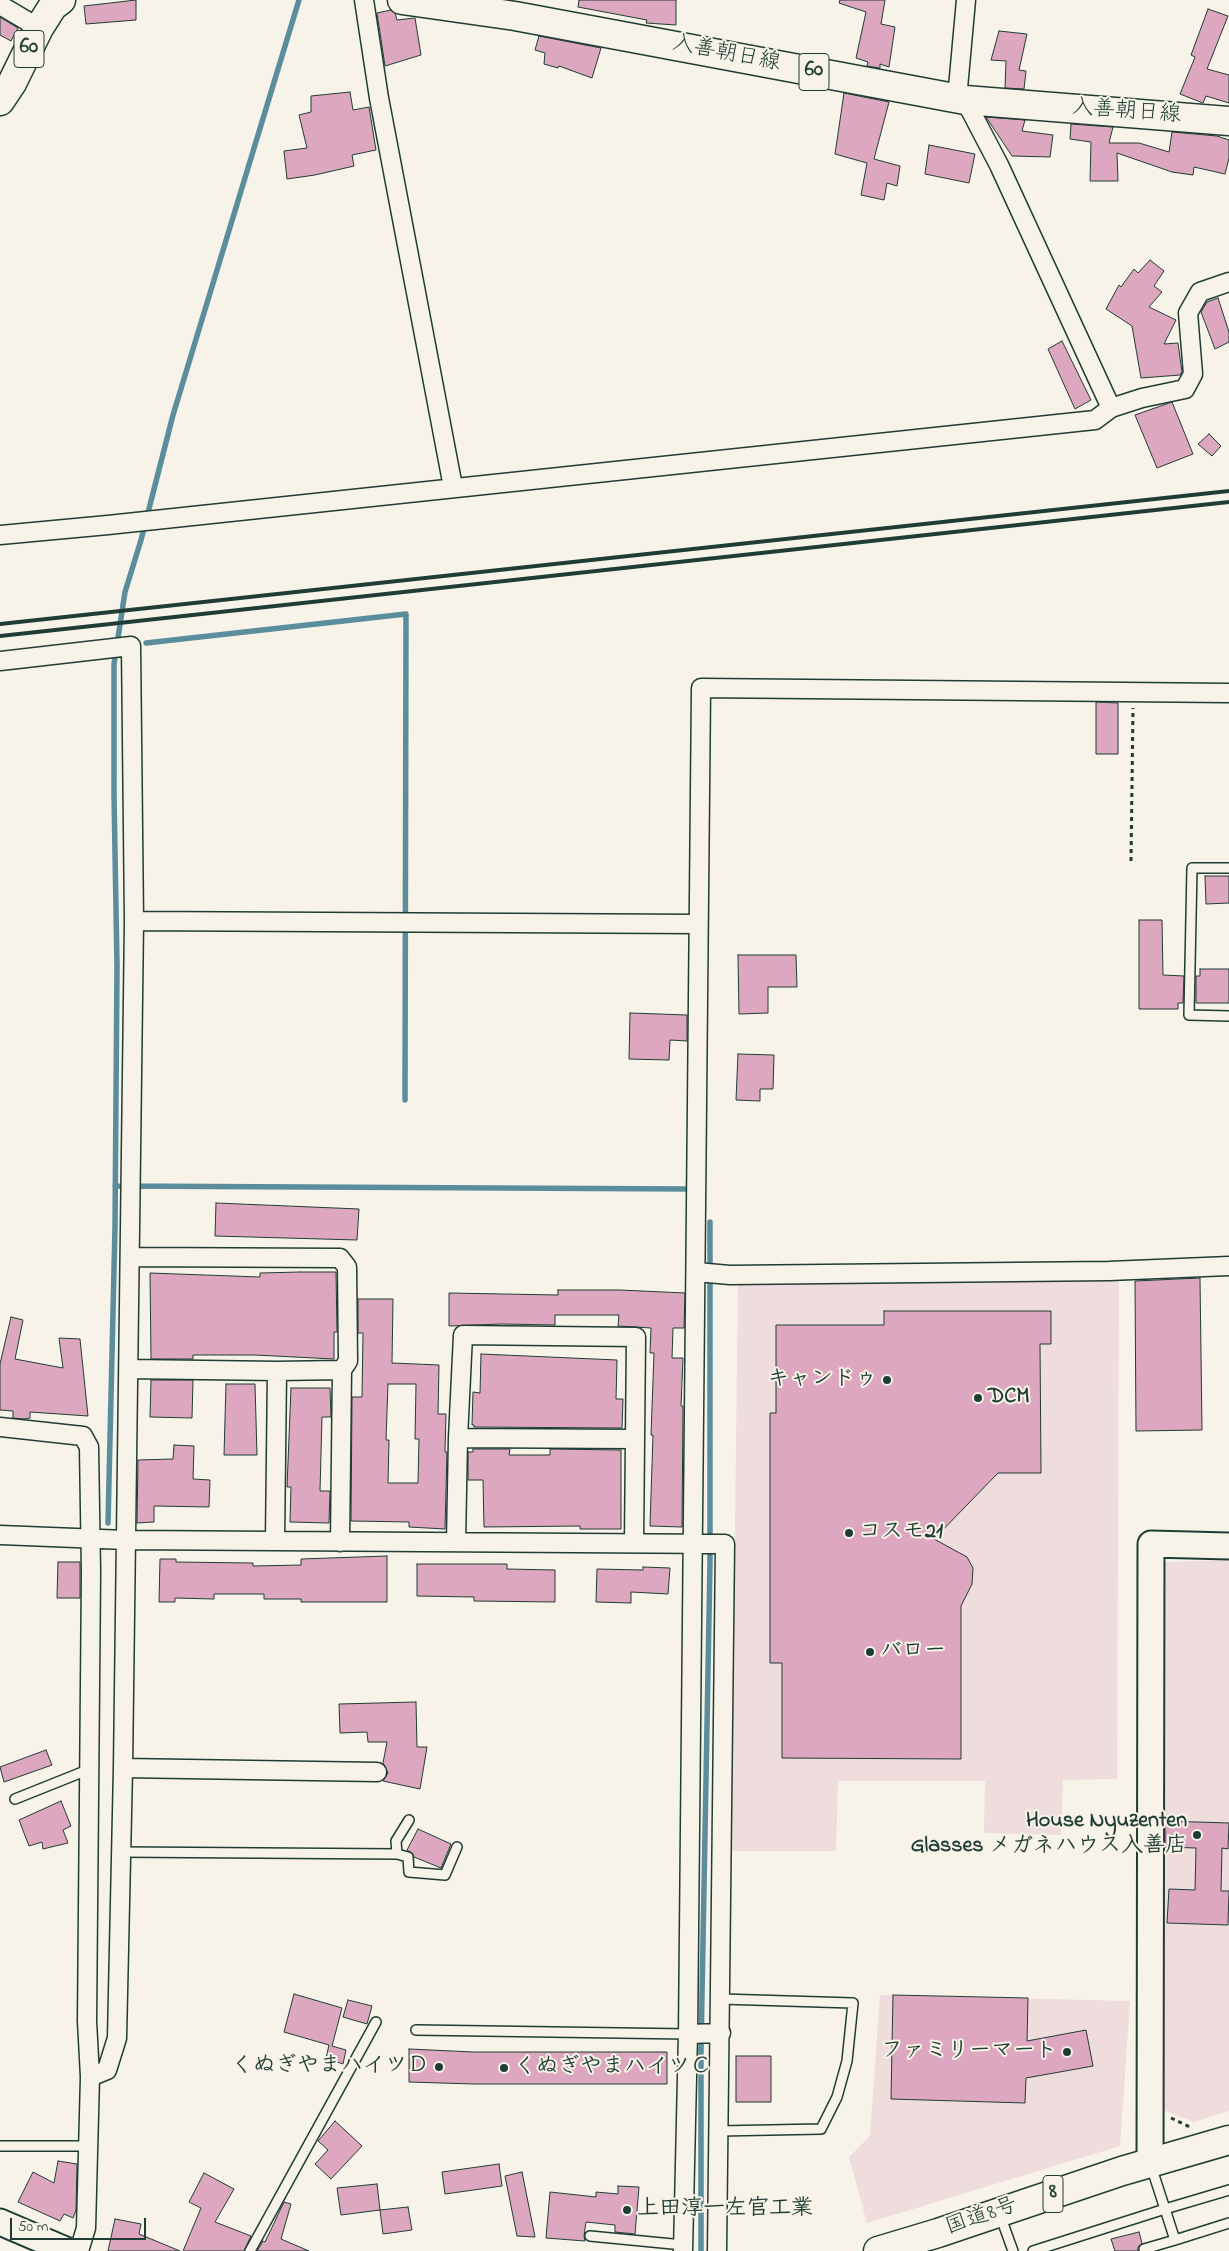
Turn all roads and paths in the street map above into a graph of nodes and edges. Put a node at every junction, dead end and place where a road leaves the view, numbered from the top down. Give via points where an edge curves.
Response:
1 (50, 0) edge
2 (61, 0) edge
3 (364, 0) edge
4 (402, 0) edge
5 (966, 0) edge
6 (0, 6) edge
7 (39, 28) junction
8 (961, 100) junction
9 (0, 101) edge
10 (1229, 121) edge
11 (1229, 282) edge
12 (1111, 408) junction
13 (453, 487) junction
14 (0, 535) edge
15 (0, 661) edge
16 (1134, 693) junction
17 (1229, 693) edge
18 (1130, 861) dead end
19 (1229, 868) edge
20 (134, 921) junction
21 (698, 924) junction
22 (1229, 1016) edge
23 (130, 1257) junction
24 (1229, 1266) edge
25 (696, 1272) junction
26 (128, 1369) junction
27 (342, 1370) junction
28 (278, 1371) junction
29 (0, 1427) edge
30 (458, 1438) junction
31 (635, 1438) junction
32 (0, 1535) edge
33 (90, 1539) junction
34 (126, 1540) junction
35 (275, 1542) junction
36 (340, 1542) junction
37 (456, 1542) junction
38 (634, 1543) junction
39 (692, 1544) junction
40 (1229, 1546) edge
41 (123, 1768) junction
42 (90, 1769) junction
43 (377, 1772) dead end
44 (16, 1799) dead end
45 (409, 1820) dead end
46 (458, 1847) dead end
47 (121, 1852) junction
48 (397, 1854) junction
49 (721, 1999) junction
50 (376, 2022) dead end
51 (416, 2030) dead end
52 (721, 2033) junction
53 (688, 2034) junction
54 (90, 2077) junction
55 (719, 2131) junction
56 (1229, 2140) edge
57 (0, 2146) edge
58 (88, 2146) junction
59 (1150, 2163) junction
60 (1229, 2190) edge
61 (1165, 2209) junction
62 (999, 2212) junction
63 (0, 2222) edge
64 (1229, 2223) edge
65 (590, 2236) dead end
66 (1174, 2240) junction
67 (683, 2248) edge
68 (1144, 2249) dead end
69 (68, 2251) edge
70 (79, 2251) edge
71 (250, 2251) edge
72 (717, 2251) edge
73 (878, 2251) edge
74 (1013, 2251) edge
75 (1033, 2251) edge

1 - 7 street
2 - 7 main road, 60 via 53,6
3 - 13 street via 379,98
4 - 8 main road, 入善朝日線 / 60 via 524,18
5 - 8 street
6 - 7 street
7 - 9 main road, 60
8 - 10 main road, 入善朝日線 / 60
8 - 12 street via 999,166
11 - 12 street via 1200,292 1188,313 1193,374 1185,389
12 - 13 street via 1095,420
13 - 14 street
15 - 20 street via 131,646
16 - 17 street
16 - 18 path
16 - 21 street via 701,688
19 - 22 lane via 1192,868 1189,1015
20 - 21 street
20 - 23 street
21 - 25 street
23 - 26 street
23 - 27 street via 340,1258 347,1267 348,1361
24 - 25 street via 1109,1271
25 - 39 street
26 - 28 street
26 - 34 street
27 - 28 street
27 - 36 street
28 - 35 street
29 - 33 street via 83,1436 89,1447
30 - 31 street
30 - 31 street via 463,1335 636,1337
30 - 37 street
31 - 38 street
32 - 33 street
33 - 34 street
33 - 42 street
34 - 35 street
34 - 41 street
35 - 36 street
36 - 37 street
37 - 38 street
38 - 39 street
39 - 49 street via 725,1544
39 - 53 street
40 - 59 street via 1151,1544
41 - 43 street
41 - 47 street
42 - 44 lane
42 - 54 street via 86,2022
45 - 48 lane via 396,1841
46 - 48 lane via 445,1875 409,1872 408,1856
47 - 48 lane
47 - 54 street via 117,2038 107,2070
49 - 52 street
49 - 55 lane via 853,2003 847,2061 837,2097 821,2129
50 - 71 lane
51 - 53 lane
52 - 53 street
52 - 55 street
53 - 67 street
54 - 58 street
55 - 72 street
56 - 59 main road, 国道8号 / 8
57 - 58 lane
58 - 70 street via 86,2228
59 - 61 lane
59 - 62 main road, 国道8号 / 8
60 - 61 lane
61 - 66 lane
61 - 75 lane
62 - 73 main road, 国道8号 / 8
62 - 74 lane
63 - 69 street
64 - 66 lane
65 - 67 lane
66 - 68 lane

